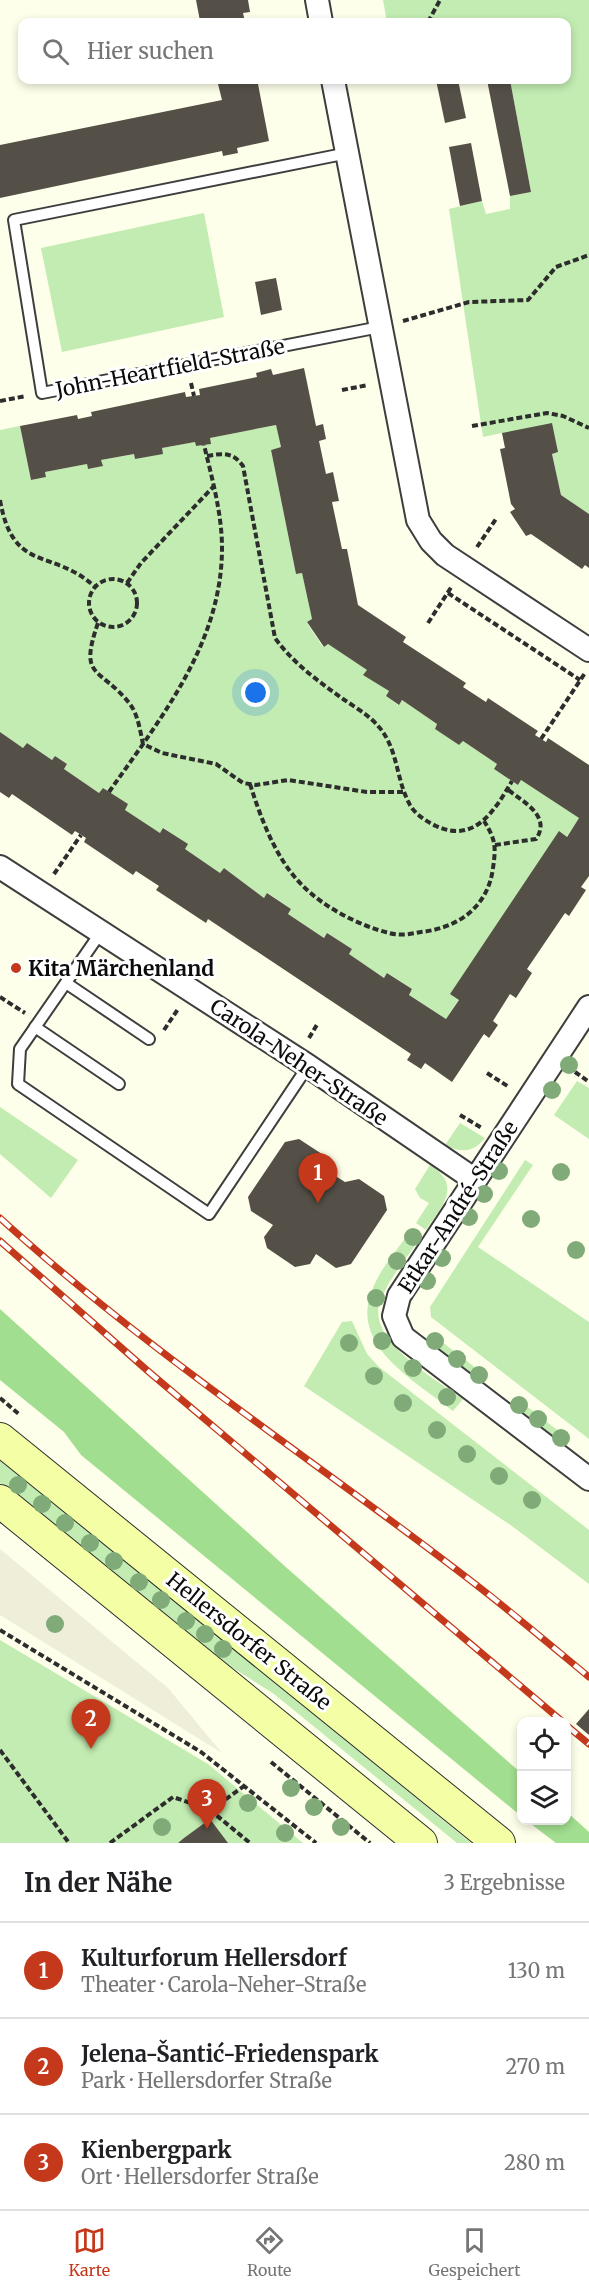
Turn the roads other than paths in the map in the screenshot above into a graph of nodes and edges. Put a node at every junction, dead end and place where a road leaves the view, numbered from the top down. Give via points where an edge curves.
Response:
1 (316, 0) edge
2 (320, 18) edge
3 (334, 84) edge
4 (348, 153) junction
5 (380, 327) junction
6 (589, 650) edge
7 (0, 867) edge
8 (101, 932) junction
9 (66, 983) junction
10 (589, 1007) edge
11 (35, 1027) junction
12 (149, 1039) road end
13 (308, 1066) junction
14 (119, 1084) dead end
15 (475, 1180) junction
16 (0, 1439) edge
17 (589, 1479) edge
18 (0, 1501) edge
19 (421, 1843) edge
20 (499, 1843) edge

1 - 2 street
3 - 4 street
4 - 5 street
4 - 5 lane, John-Heartfield-Straße via 14,220 42,393
5 - 6 street via 418,520 431,541 446,555
7 - 8 street, Carola-Neher-Straße
8 - 9 lane
8 - 13 street, Carola-Neher-Straße
9 - 11 lane
9 - 12 lane
10 - 15 street, Etkar-André-Straße
11 - 13 lane via 20,1049 18,1084 209,1214
11 - 14 lane
13 - 15 street, Carola-Neher-Straße
15 - 17 street, Etkar-André-Straße via 399,1296 394,1316 404,1337
16 - 20 main road, Hellersdorfer Straße
18 - 19 main road

